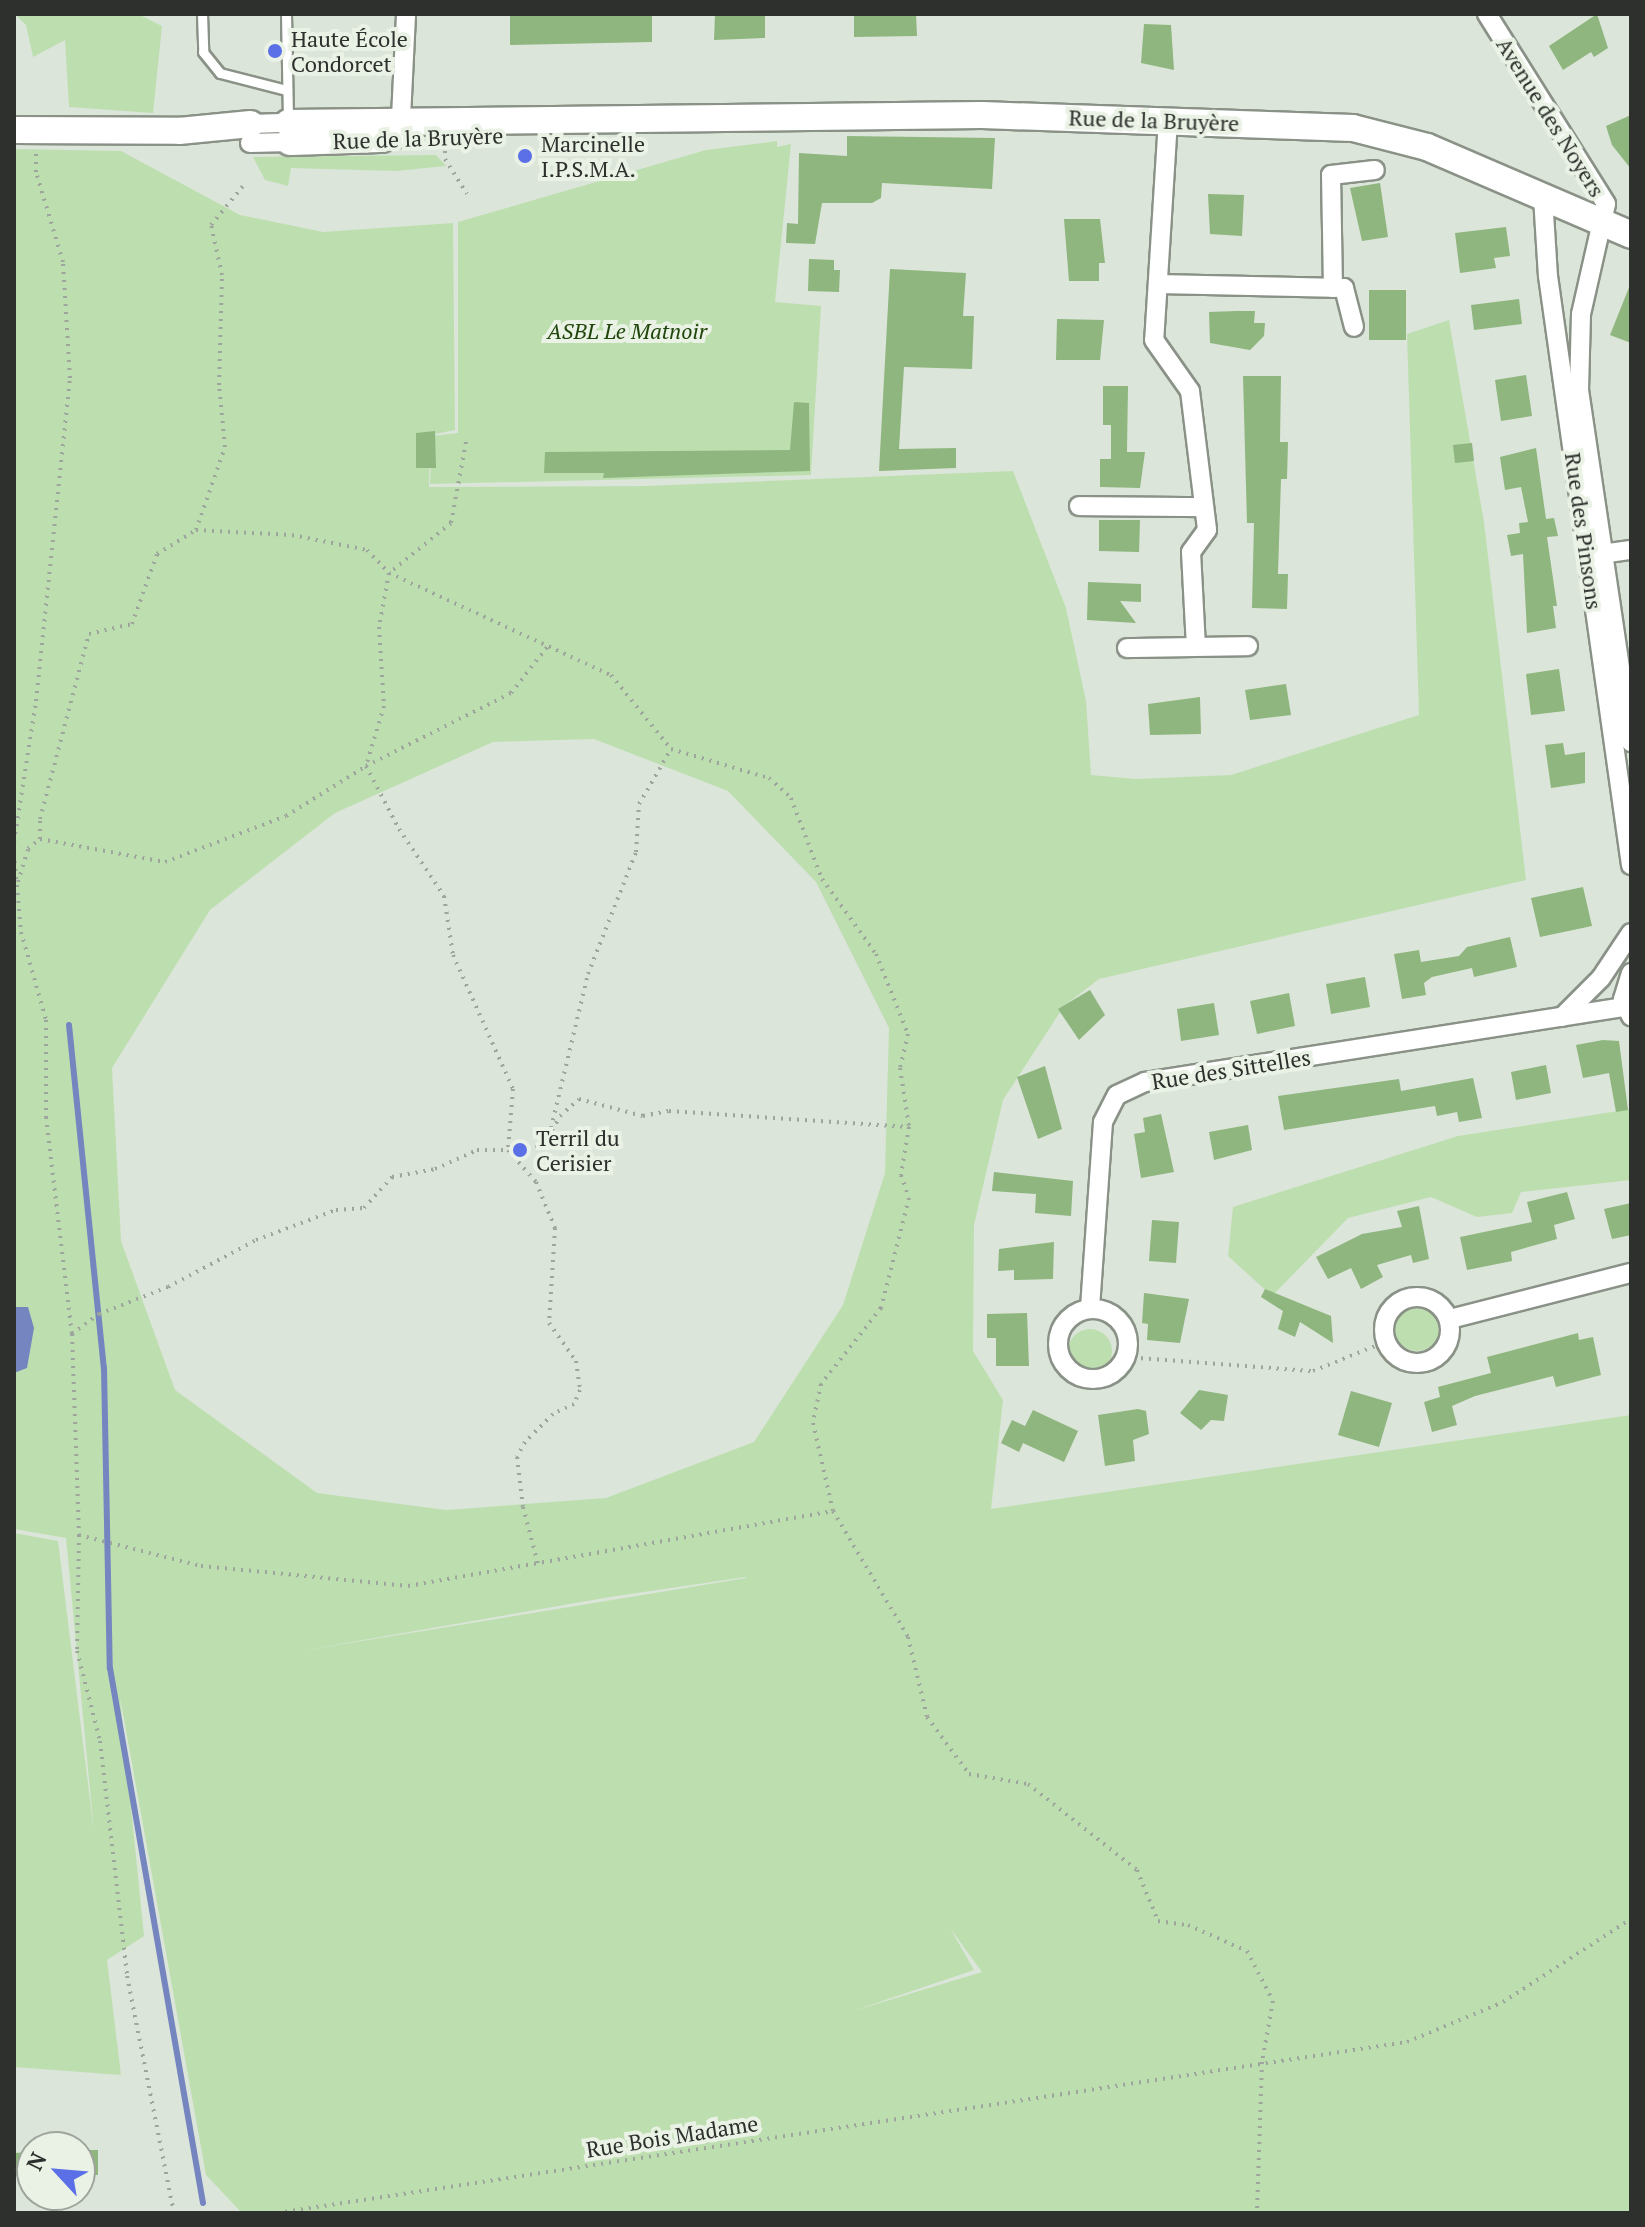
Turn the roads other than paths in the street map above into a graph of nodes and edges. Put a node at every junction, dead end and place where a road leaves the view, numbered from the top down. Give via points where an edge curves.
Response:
1 (202, 14) edge
2 (286, 14) edge
3 (406, 14) edge
4 (1487, 14) edge
5 (286, 90) junction
6 (1168, 120) junction
7 (656, 121) junction
8 (26, 130) edge
9 (400, 130) junction
10 (289, 132) junction
11 (250, 133) joint
12 (1375, 170) dead end
13 (1543, 197) junction
14 (1604, 223) junction
15 (1631, 235) edge
16 (1158, 284) junction
17 (1333, 288) junction
18 (1354, 327) dead end
19 (1079, 506) dead end
20 (1204, 507) junction
21 (1631, 550) edge
22 (1596, 555) junction
23 (1196, 646) junction
24 (1248, 646) dead end
25 (1127, 648) dead end
26 (1631, 742) edge
27 (1631, 865) edge
28 (1631, 933) edge
29 (1631, 973) edge
30 (1628, 1012) edge
31 (1561, 1017) junction
32 (1631, 1273) edge
33 (1090, 1308) junction
34 (1450, 1319) junction

1 - 5 lane via 203,52 220,73
2 - 5 lane
3 - 9 street
4 - 14 street, Avenue des Noyers via 1606,204
5 - 10 lane
6 - 7 street, Rue de la Bruyère via 982,115
6 - 13 street, Rue de la Bruyère via 1297,124 1396,136
6 - 16 street
7 - 9 street, Rue de la Bruyère
7 - 9 street, Rue de la Bruyère via 447,151
8 - 11 street, Rue de la Bruyère
9 - 10 street, Rue de la Bruyère
10 - 11 street, Rue de la Bruyère
12 - 17 street via 1331,175
13 - 14 street, Rue de la Bruyère
13 - 22 street, Rue des Pinsons via 1548,276
14 - 15 street, Rue de la Bruyère
14 - 22 street, Rue des Pinsons via 1581,314 1579,390
16 - 17 street
16 - 20 street via 1154,340 1190,391
17 - 18 street via 1344,288
19 - 20 street
20 - 23 street via 1207,530 1191,552
21 - 22 street
22 - 26 street, Rue des Pinsons
22 - 27 street, Rue des Pinsons
23 - 24 street
23 - 25 street
28 - 31 street via 1591,990
29 - 30 street via 1624,987
30 - 31 street, Rue des Sittelles
31 - 33 street, Rue des Sittelles via 1145,1082 1117,1095 1103,1122
32 - 34 street
33 - 33 street via 1105,1310 1124,1326 1125,1357 1111,1374 1093,1379 1081,1377 1062,1361 1057,1346 1064,1322
34 - 34 street via 1449,1340 1425,1362 1407,1361 1385,1342 1390,1311 1411,1297 1426,1297

